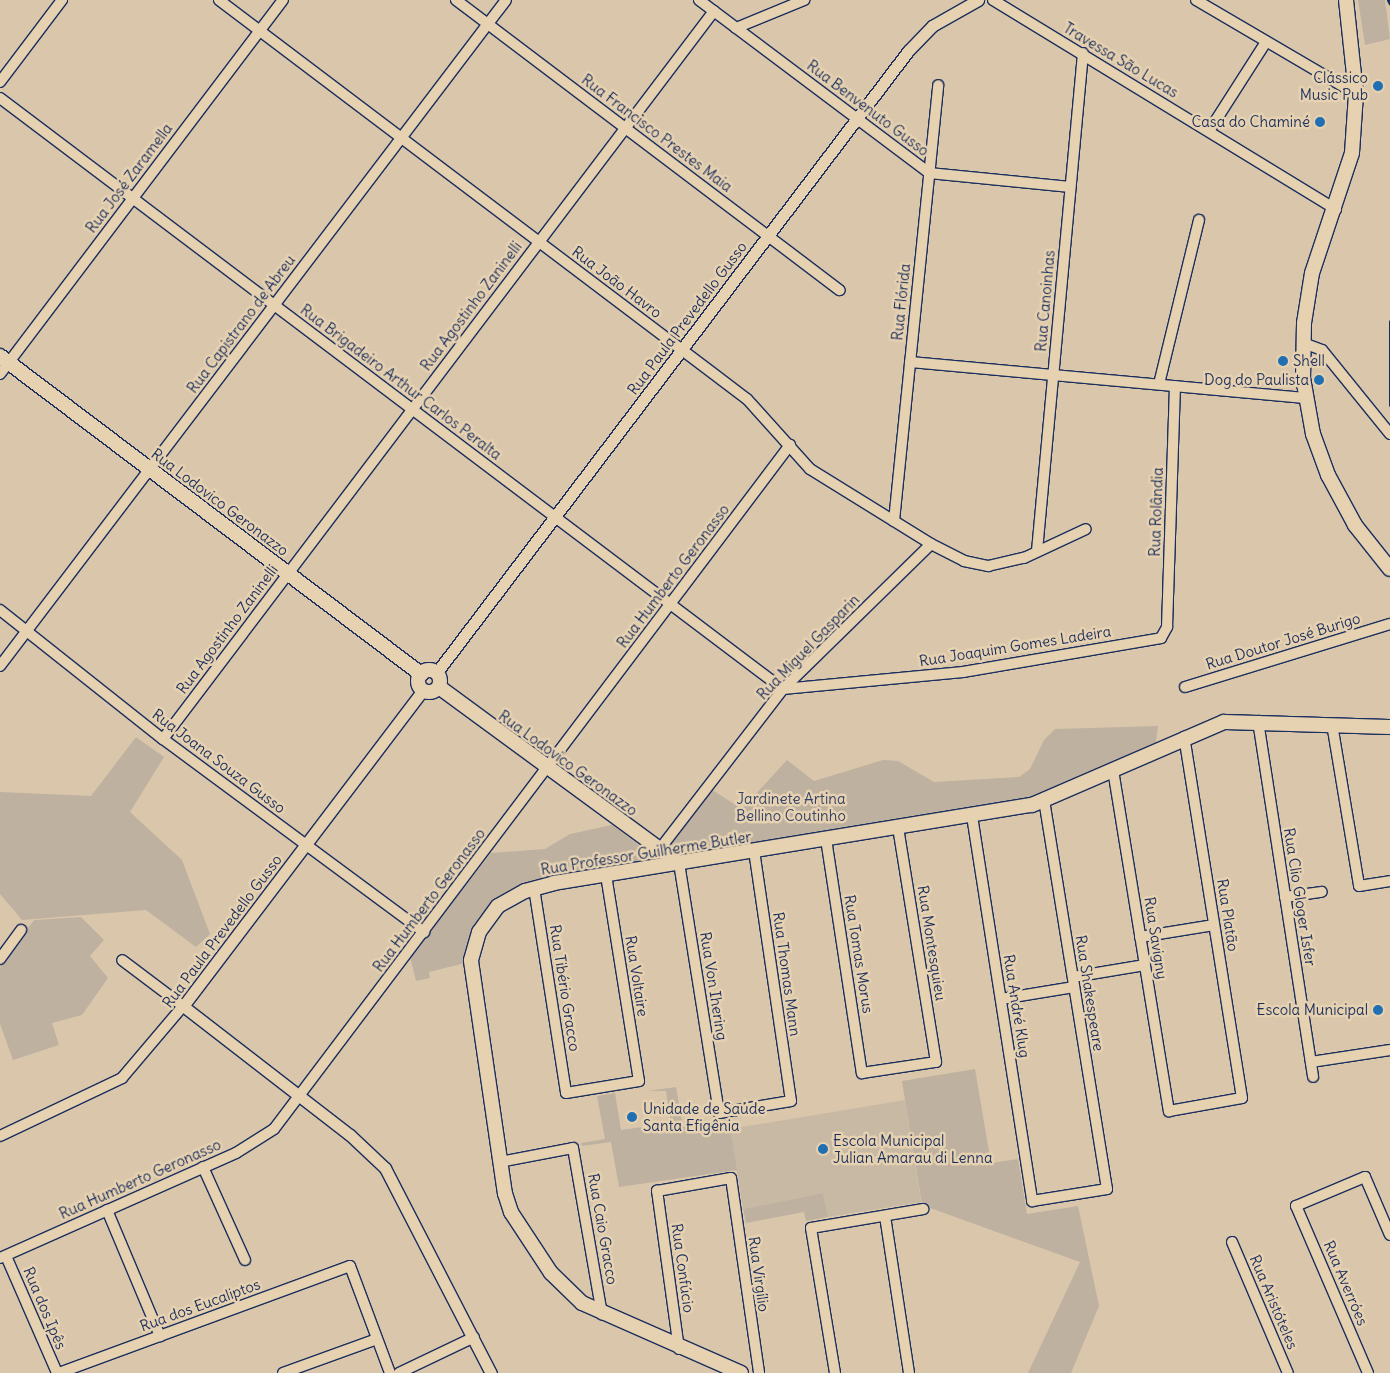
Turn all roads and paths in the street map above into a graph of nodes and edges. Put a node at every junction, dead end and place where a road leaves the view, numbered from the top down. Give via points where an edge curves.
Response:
1 (62, 0) edge
2 (219, 0) edge
3 (283, 0) edge
4 (456, 0) edge
5 (506, 0) edge
6 (700, 0) edge
7 (804, 0) edge
8 (978, 0) edge
9 (993, 0) edge
10 (1196, 0) edge
11 (1346, 0) edge
12 (714, 11) junction
13 (488, 24) junction
14 (736, 28) junction
15 (260, 31) junction
16 (1266, 42) junction
17 (1082, 53) junction
18 (0, 82) edge
19 (938, 86) dead end
20 (1356, 94) junction
21 (0, 98) edge
22 (857, 119) junction
23 (625, 128) junction
24 (1209, 131) junction
25 (401, 138) junction
26 (929, 173) junction
27 (1070, 187) junction
28 (133, 198) junction
29 (1336, 209) junction
30 (1199, 220) dead end
31 (768, 236) junction
32 (538, 242) junction
33 (840, 290) dead end
34 (274, 305) junction
35 (1302, 343) junction
36 (682, 350) junction
37 (4, 360) edge
38 (910, 362) junction
39 (0, 374) edge
40 (1053, 375) junction
41 (1159, 384) junction
42 (1175, 386) junction
43 (1305, 398) junction
44 (412, 409) junction
45 (1390, 434) edge
46 (790, 446) junction
47 (150, 469) junction
48 (555, 517) junction
49 (894, 521) junction
50 (1086, 529) dead end
51 (931, 544) junction
52 (1037, 551) junction
53 (1390, 568) edge
54 (288, 574) junction
55 (670, 604) junction
56 (0, 610) edge
57 (1390, 624) edge
58 (27, 630) junction
59 (1161, 638) joint
60 (0, 666) edge
61 (437, 672) junction
62 (420, 674) junction
63 (439, 687) junction
64 (1185, 687) dead end
65 (783, 689) junction
66 (423, 690) junction
67 (1258, 721) junction
68 (1332, 724) junction
69 (1390, 727) edge
70 (1184, 737) junction
71 (163, 739) junction
72 (548, 768) junction
73 (1113, 770) junction
74 (1044, 802) junction
75 (972, 816) junction
76 (898, 828) junction
77 (826, 839) junction
78 (306, 844) junction
79 (659, 850) junction
80 (754, 851) junction
81 (679, 863) junction
82 (606, 875) junction
83 (1390, 881) edge
84 (534, 888) junction
85 (1322, 892) dead end
86 (1285, 897) junction
87 (1214, 924) junction
88 (22, 930) dead end
89 (424, 932) junction
90 (1140, 938) junction
91 (0, 959) edge
92 (122, 960) dead end
93 (1145, 965) junction
94 (1073, 982) junction
95 (1001, 999) junction
96 (183, 1006) junction
97 (1390, 1050) edge
98 (1311, 1062) junction
99 (862, 1073) joint
100 (1314, 1077) dead end
101 (566, 1093) joint
102 (300, 1096) junction
103 (1169, 1111) joint
104 (719, 1113) joint
105 (0, 1136) edge
106 (500, 1162) junction
107 (203, 1168) junction
108 (731, 1178) joint
109 (1032, 1201) joint
110 (923, 1209) dead end
111 (107, 1210) junction
112 (885, 1216) junction
113 (1390, 1235) edge
114 (1232, 1242) dead end
115 (3, 1257) edge
116 (245, 1260) dead end
117 (602, 1315) junction
118 (160, 1336) junction
119 (474, 1337) junction
120 (377, 1338) junction
121 (679, 1349) junction
122 (58, 1373) edge
123 (283, 1373) edge
124 (390, 1373) edge
125 (399, 1373) edge
126 (491, 1373) edge
127 (741, 1373) edge
128 (759, 1373) edge
129 (835, 1373) edge
130 (909, 1373) edge
131 (1288, 1373) edge
132 (1368, 1373) edge

1 - 18 street
2 - 15 street, Rua João Havro
3 - 15 street, Rua José Zaramella
4 - 13 street, Rua Francisco Prestes Maia
5 - 13 street, Rua Capistrano de Abreu
6 - 12 street, Rua Benvenuto Gusso
7 - 14 street
8 - 22 street, Rua Paula Prevedello Gusso via 944,18 920,38
9 - 17 street, Travessa São Lucas
10 - 16 street
11 - 20 main road
12 - 14 street, Rua Benvenuto Gusso
12 - 23 street, Rua Agostinho Zaninelli
13 - 23 street, Rua Francisco Prestes Maia
13 - 25 street, Rua Capistrano de Abreu
14 - 22 street, Rua Benvenuto Gusso
15 - 25 street, Rua João Havro
15 - 28 street, Rua José Zaramella
16 - 20 street
16 - 24 street
17 - 24 street, Travessa São Lucas
17 - 27 street, Rua Canoinhas
19 - 26 street, Rua Flórida
20 - 29 main road via 1352,153
21 - 28 street, Rua Brigadeiro Arthur Carlos Peralta
22 - 26 street, Rua Benvenuto Gusso
22 - 31 street, Rua Paula Prevedello Gusso
23 - 31 street, Rua Francisco Prestes Maia
23 - 32 street, Rua Agostinho Zaninelli
24 - 29 street, Travessa São Lucas
25 - 32 street, Rua João Havro
25 - 34 street, Rua Capistrano de Abreu
26 - 27 street, Rua Benvenuto Gusso
26 - 38 street, Rua Flórida
27 - 40 street, Rua Canoinhas
28 - 34 street, Rua Brigadeiro Arthur Carlos Peralta
28 - 37 street, Rua José Zaramella
29 - 35 main road via 1312,273
30 - 41 street
31 - 33 street, Rua Francisco Prestes Maia
31 - 36 street, Rua Paula Prevedello Gusso
32 - 36 street, Rua João Havro
32 - 44 street, Rua Agostinho Zaninelli
34 - 44 street, Rua Brigadeiro Arthur Carlos Peralta
34 - 47 street, Rua Capistrano de Abreu
35 - 43 main road
35 - 45 street via 1322,350
36 - 46 street, Rua João Havro via 755,406
36 - 48 street, Rua Paula Prevedello Gusso
37 - 39 street, Rua José Zaramella
37 - 47 main road, Rua Lodovico Geronazzo
38 - 40 street
38 - 49 street, Rua Flórida
40 - 41 street
40 - 52 street, Rua Canoinhas
41 - 42 street
42 - 43 street
42 - 59 street, Rua Rolândia via 1167,627
43 - 53 main road via 1313,434 1336,492
44 - 48 street, Rua Brigadeiro Arthur Carlos Peralta
44 - 54 street, Rua Agostinho Zaninelli
46 - 49 street, Rua João Havro via 810,469
46 - 55 street, Rua Humberto Geronasso
47 - 54 main road, Rua Lodovico Geronazzo
47 - 58 street, Rua Capistrano de Abreu
48 - 55 street, Rua Brigadeiro Arthur Carlos Peralta
48 - 61 street, Rua Paula Prevedello Gusso
49 - 51 street, Rua João Havro
50 - 52 street, Rua João Havro
51 - 52 street, Rua João Havro via 964,561 988,566
51 - 65 street, Rua Miguel Gasparin
54 - 62 main road, Rua Lodovico Geronazzo
54 - 71 street, Rua Agostinho Zaninelli
55 - 65 street, Rua Brigadeiro Arthur Carlos Peralta
55 - 72 street, Rua Humberto Geronasso
56 - 58 street, Rua Joana Souza Gusso
57 - 64 street, Rua Doutor José Burigo
58 - 60 street, Rua Capistrano de Abreu
58 - 71 street, Rua Joana Souza Gusso
59 - 65 street, Rua Joaquim Gomes Ladeira via 971,671
61 - 62 main road
61 - 63 main road
62 - 66 main road via 418,684
63 - 66 main road
63 - 72 main road, Rua Lodovico Geronazzo
65 - 79 street, Rua Miguel Gasparin
66 - 78 street, Rua Paula Prevedello Gusso
67 - 68 main road, Rua Professor Guilherme Butler
67 - 70 main road, Rua Professor Guilherme Butler via 1224,722
67 - 86 street, Rua Clio Gloger Isfer
68 - 69 main road, Rua Professor Guilherme Butler
68 - 83 street via 1358,886
70 - 73 main road, Rua Professor Guilherme Butler
70 - 87 street, Rua Platão
71 - 78 street, Rua Joana Souza Gusso
72 - 79 main road, Rua Lodovico Geronazzo
72 - 89 street, Rua Humberto Geronasso
73 - 74 main road, Rua Professor Guilherme Butler
73 - 90 street, Rua Savigny
74 - 75 main road, Rua Professor Guilherme Butler
74 - 94 street, Rua Shakespeare
75 - 76 main road, Rua Professor Guilherme Butler
75 - 95 street, Rua André Klug
76 - 77 main road, Rua Professor Guilherme Butler
76 - 99 street, Rua Montesquieu via 936,1062
77 - 80 main road, Rua Professor Guilherme Butler
77 - 99 street, Rua Tomas Morus
78 - 89 street, Rua Joana Souza Gusso
78 - 96 street, Rua Paula Prevedello Gusso
79 - 81 main road, Rua Lodovico Geronazzo
80 - 81 main road, Rua Professor Guilherme Butler
80 - 104 street, Rua Thomas Mann via 791,1101
81 - 82 main road, Rua Professor Guilherme Butler
81 - 104 street, Rua Von Ihering
82 - 84 main road, Rua Professor Guilherme Butler
82 - 101 street, Rua Voltaire via 639,1081
84 - 101 street, Rua Tibério Gracco
84 - 106 main road, Rua Professor Guilherme Butler via 498,906 479,932 472,951
85 - 86 street
86 - 98 street, Rua Clio Gloger Isfer
87 - 90 street
87 - 103 street, Rua Platão via 1242,1098
88 - 91 street
89 - 102 street, Rua Humberto Geronasso
90 - 93 street, Rua Savigny
92 - 96 street
93 - 94 street
93 - 103 street, Rua Savigny
94 - 95 street
94 - 109 street, Rua Shakespeare via 1107,1189
95 - 109 street, Rua André Klug
96 - 102 street
96 - 105 street, Rua Paula Prevedello Gusso via 122,1078
97 - 98 street
98 - 100 street, Rua Clio Gloger Isfer
102 - 107 street, Rua Humberto Geronasso via 262,1139
102 - 119 street via 385,1168
106 - 117 main road, Rua Professor Guilherme Butler via 507,1203 551,1273 570,1294
106 - 117 street, Rua Caio Gracco via 574,1148
107 - 111 street, Rua Humberto Geronasso
107 - 116 street
108 - 121 street, Rua Confúcio via 657,1191
108 - 128 street, Rua Virgílio
110 - 112 street
111 - 115 street, Rua Humberto Geronasso
111 - 118 street
112 - 129 street via 812,1228
112 - 130 street
113 - 132 street, Rua Averróes via 1365,1177 1296,1206
114 - 131 street, Rua Aristóteles
115 - 122 street, Rua dos Ipês
117 - 121 main road, Rua Professor Guilherme Butler
118 - 120 street, Rua dos Eucaliptos via 350,1266
118 - 122 street, Rua dos Eucaliptos
119 - 125 street
119 - 126 street
120 - 123 street
120 - 124 street
121 - 127 main road, Rua Professor Guilherme Butler

